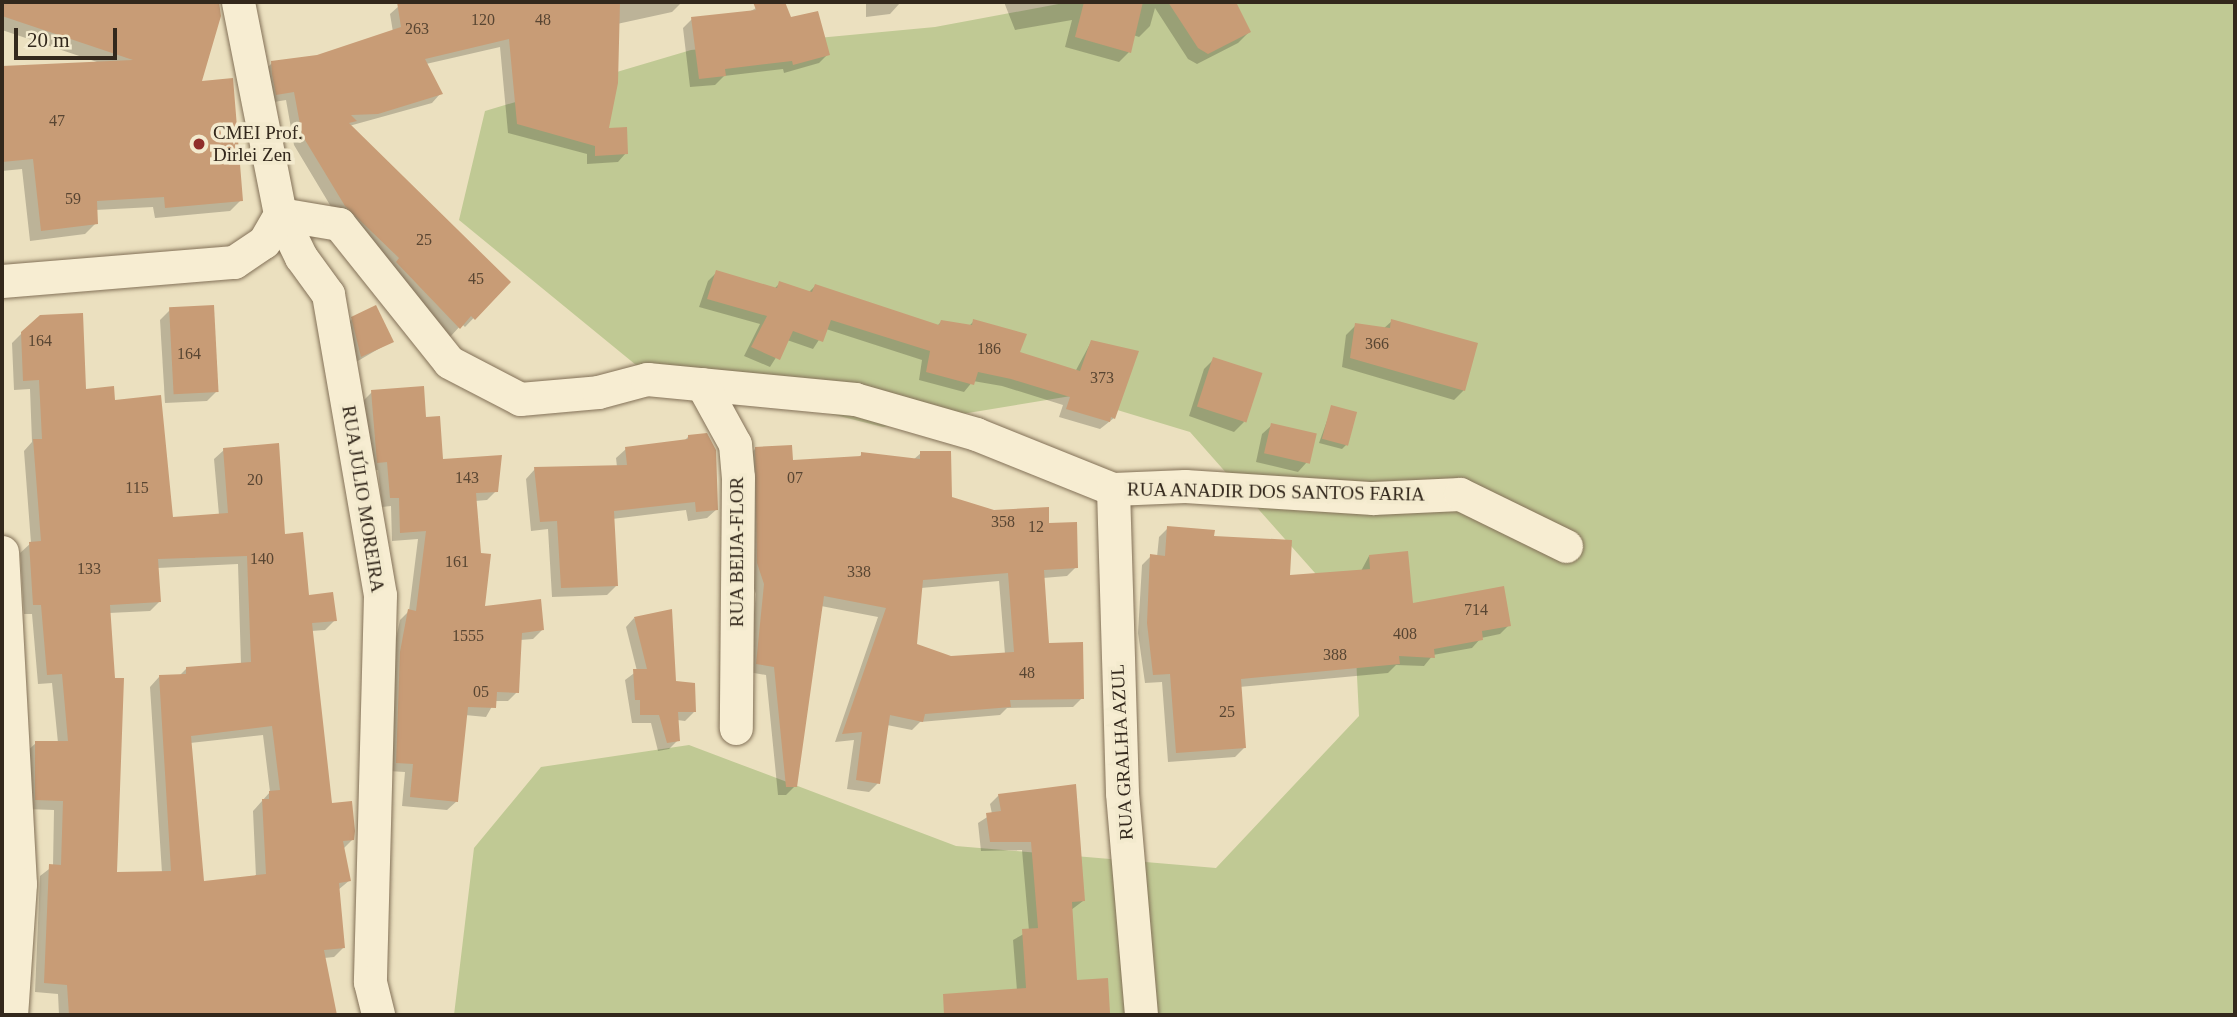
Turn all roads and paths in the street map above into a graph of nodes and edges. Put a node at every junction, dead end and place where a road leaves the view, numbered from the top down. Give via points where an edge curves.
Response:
1 (238, 2) edge
2 (280, 214) junction
3 (2, 281) edge
4 (702, 384) junction
5 (1113, 489) junction
6 (1566, 546) dead end
7 (2, 552) edge
8 (736, 728) dead end
9 (8, 797) edge
10 (11, 1015) edge
11 (378, 1015) edge
12 (1141, 1015) edge

1 - 2 street, RUA JÚLIO MOREIRA
2 - 3 street via 264,242 234,262
2 - 4 street, RUA ANADIR DOS SANTOS FARIA via 339,225 449,362 520,399 598,393 647,379
2 - 11 street, RUA JÚLIO MOREIRA via 301,257 328,294 380,595 370,982
4 - 5 street, RUA ANADIR DOS SANTOS FARIA via 855,399 976,434
4 - 8 street, RUA BEIJA-FLOR via 727,425 737,466
5 - 6 street, RUA ANADIR DOS SANTOS FARIA via 1185,486 1373,498 1460,494
5 - 12 street, RUA GRALHA AZUL via 1122,793
7 - 9 street
9 - 10 street via 20,884

